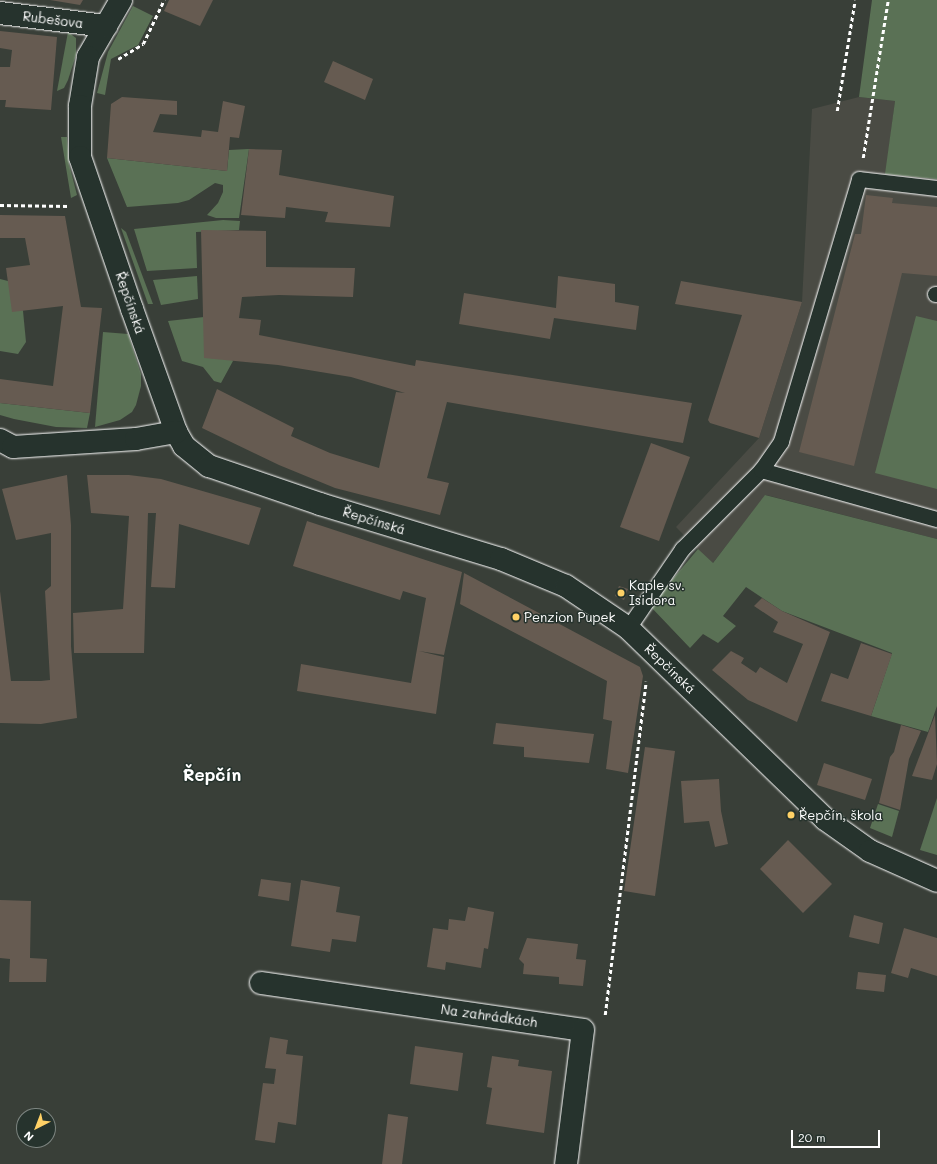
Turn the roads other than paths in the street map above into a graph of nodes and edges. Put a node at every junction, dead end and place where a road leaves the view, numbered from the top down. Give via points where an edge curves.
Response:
1 (121, 0) edge
2 (0, 13) edge
3 (106, 26) junction
4 (937, 188) edge
5 (176, 432) junction
6 (4, 448) edge
7 (761, 470) junction
8 (937, 519) edge
9 (628, 628) junction
10 (937, 881) edge
11 (261, 983) dead end
12 (566, 1164) edge

1 - 3 street, Řepčínská
2 - 3 street, Rubešova
3 - 5 street, Řepčínská via 88,57 80,106 80,157
4 - 7 lane via 859,179 781,441
5 - 6 street via 136,439
5 - 9 street, Řepčínská via 184,446 209,466 320,504 537,572 592,602
7 - 8 lane
7 - 9 lane via 682,549
9 - 10 street, Řepčínská via 825,819 870,851
11 - 12 street, Na zahrádkách via 583,1030

